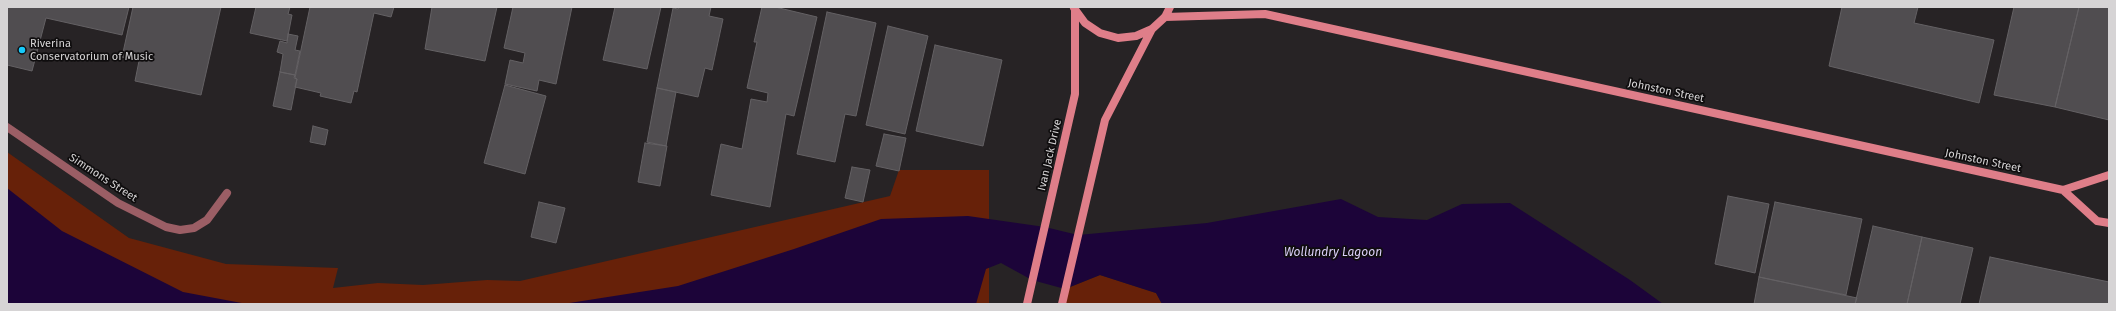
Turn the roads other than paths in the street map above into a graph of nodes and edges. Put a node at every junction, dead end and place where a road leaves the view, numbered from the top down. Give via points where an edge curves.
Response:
1 (1170, 7) edge
2 (1252, 7) edge
3 (1074, 8) edge
4 (1265, 14) junction
5 (1165, 17) junction
6 (1152, 29) junction
7 (7, 127) edge
8 (2109, 175) edge
9 (2063, 190) junction
10 (227, 193) dead end
11 (2109, 223) edge
12 (1027, 304) edge
13 (1062, 304) edge

1 - 5 street
2 - 4 street, Johnston Street
3 - 6 street via 1085,23 1100,33 1118,38 1136,36
3 - 12 street, Ivan Jack Drive via 1075,94
4 - 5 street, Johnston Street
4 - 9 street, Johnston Street
5 - 6 street
6 - 13 street via 1105,120
7 - 10 lane, Simmons Street via 118,203 166,227 180,230 194,228 207,220
8 - 9 street
9 - 11 street, Johnston Street via 2097,220

